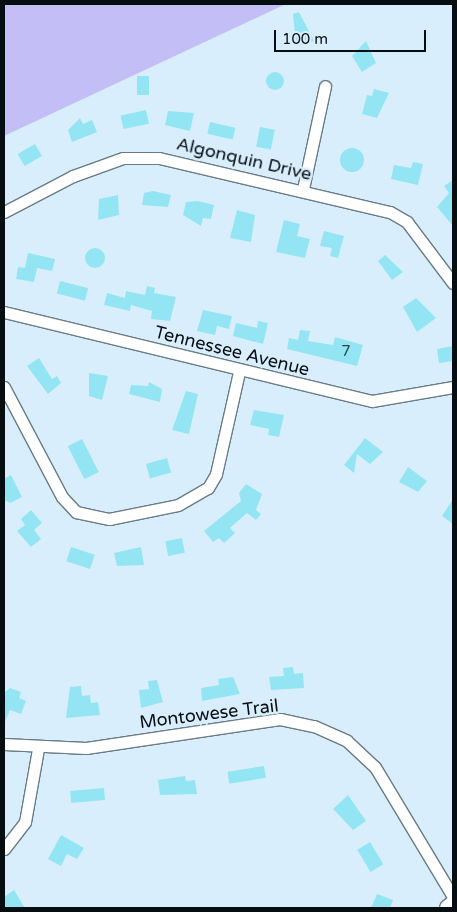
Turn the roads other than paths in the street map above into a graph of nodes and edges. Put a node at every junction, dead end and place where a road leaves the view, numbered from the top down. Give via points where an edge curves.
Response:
1 (325, 86) dead end
2 (303, 190) junction
3 (4, 212) edge
4 (453, 283) edge
5 (4, 312) edge
6 (239, 372) junction
7 (4, 386) edge
8 (453, 387) edge
9 (4, 744) edge
10 (38, 749) junction
11 (4, 849) edge
12 (453, 897) edge
13 (453, 904) edge
14 (448, 908) edge

1 - 2 street
2 - 3 street, Algonquin Drive via 159,158 123,158 73,176
2 - 4 street, Algonquin Drive via 390,212 407,222
5 - 6 street, Tennessee Avenue
6 - 7 street via 216,474 208,488 178,505 109,518 76,512 62,497
6 - 8 street, Tennessee Avenue via 372,401
9 - 10 street, Montowese Trail
10 - 11 street via 25,822
10 - 12 street, Montowese Trail via 86,748 280,719 314,726 346,741 375,767
13 - 14 street

